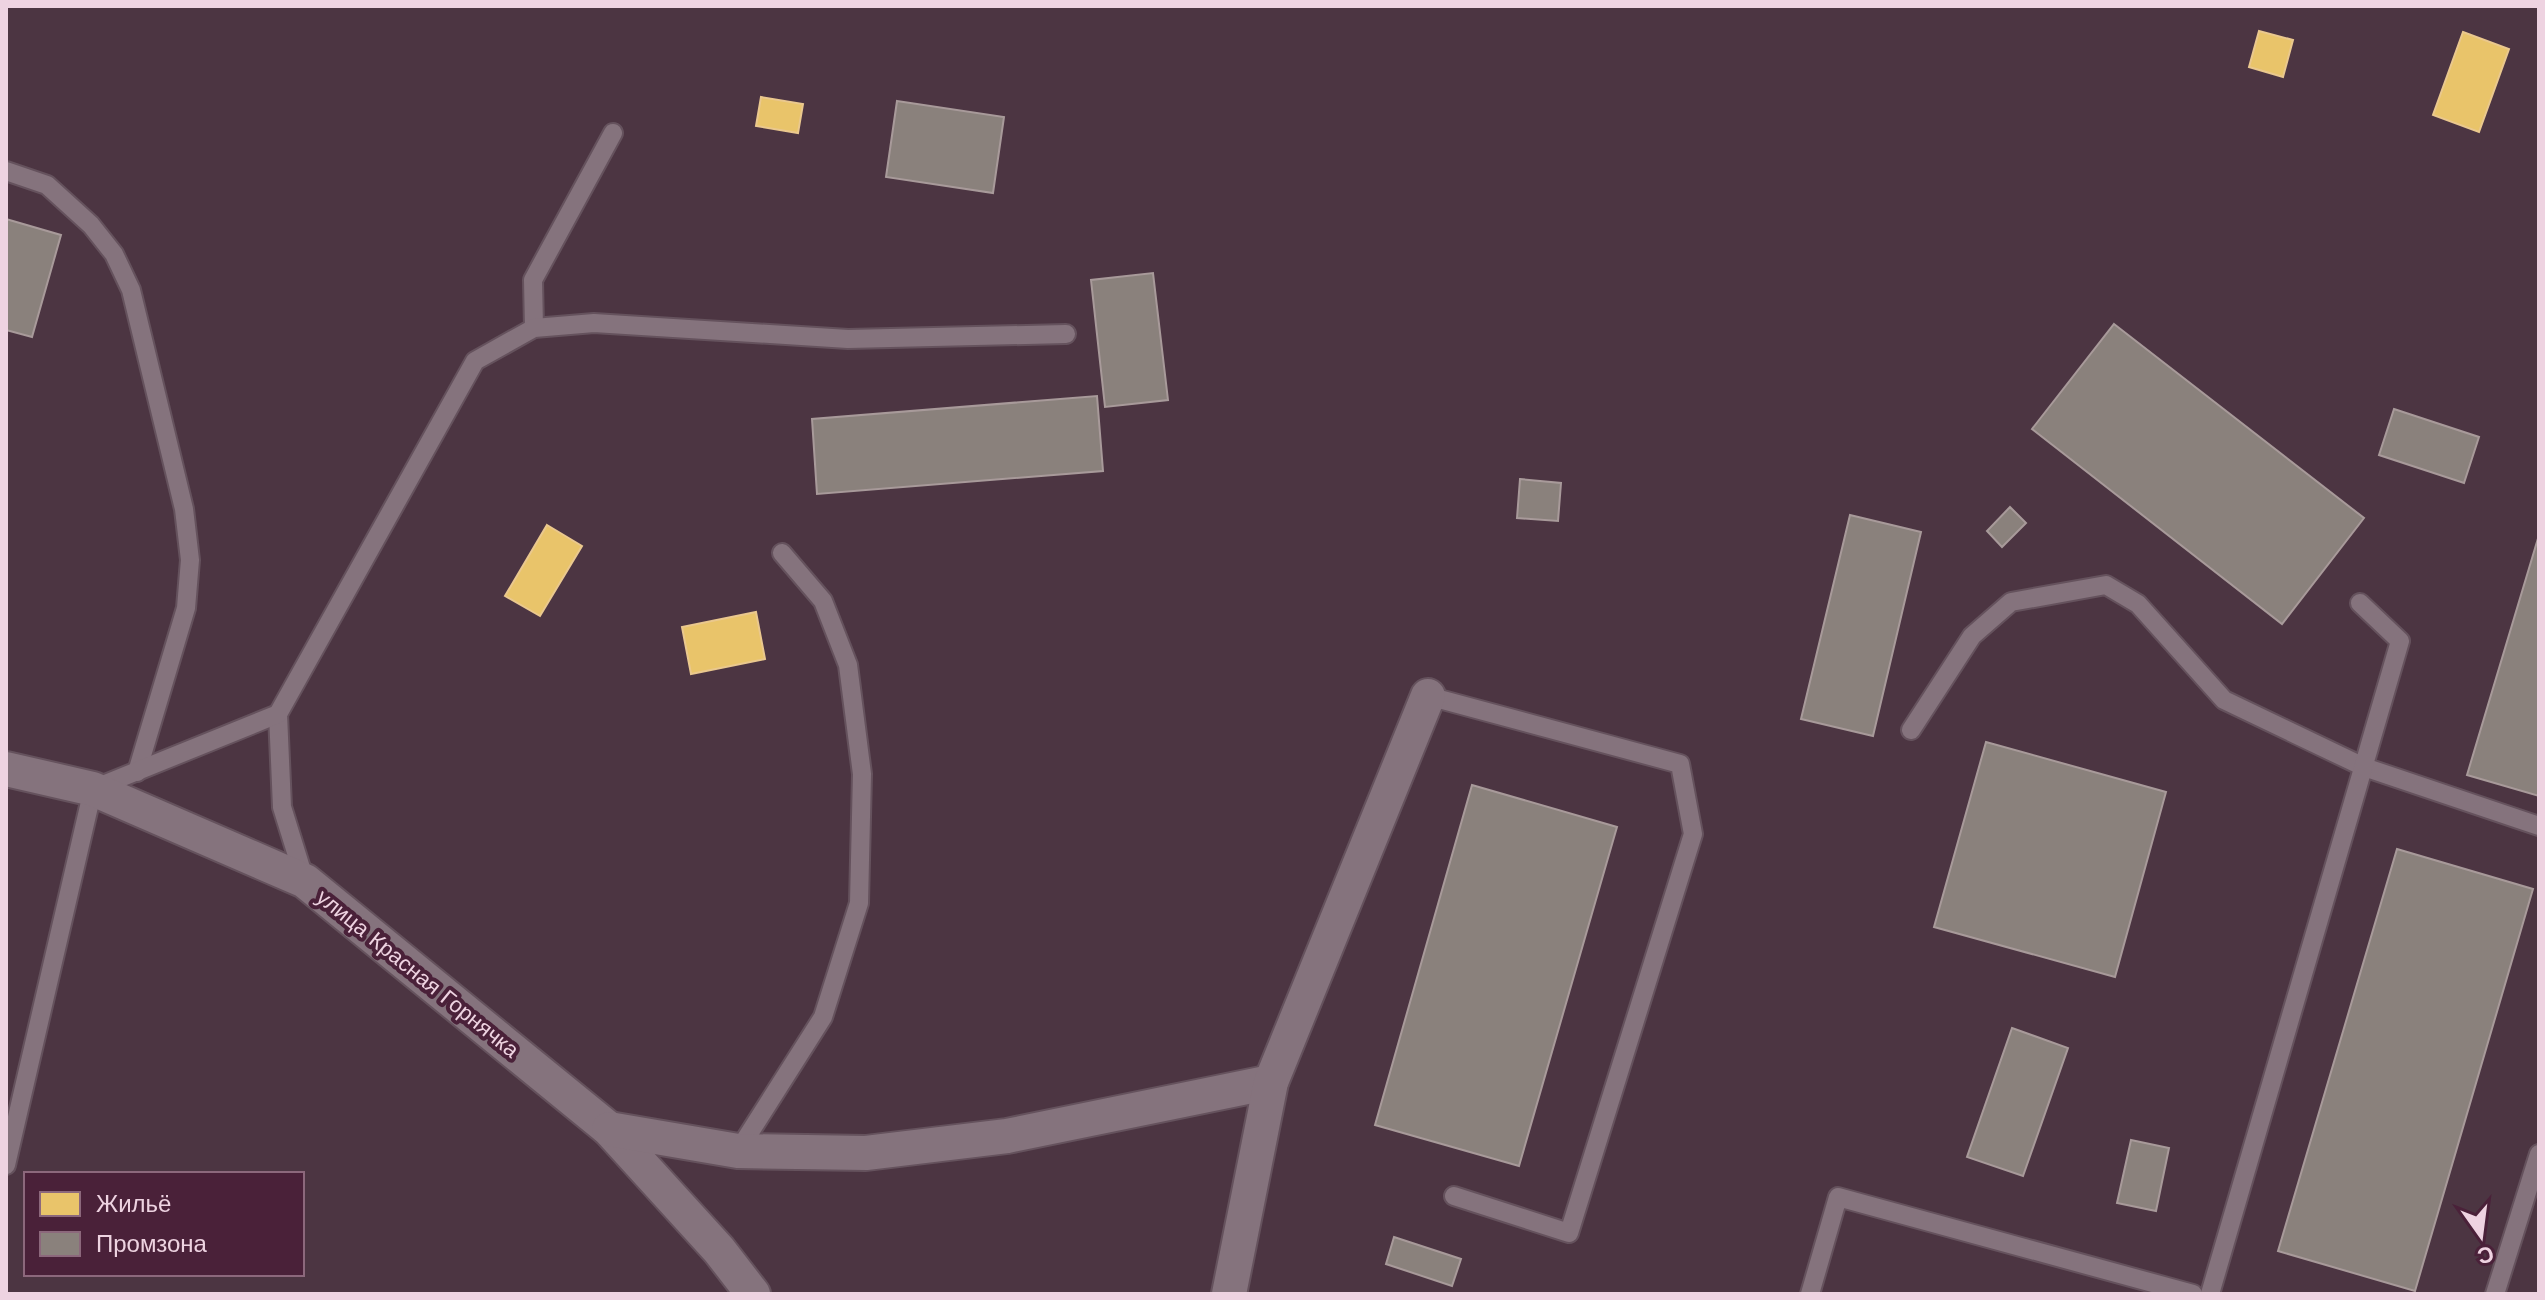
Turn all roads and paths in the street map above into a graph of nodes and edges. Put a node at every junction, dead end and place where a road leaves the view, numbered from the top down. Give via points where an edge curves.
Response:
1 (613, 133) dead end
2 (6, 171) edge
3 (534, 328) junction
4 (1066, 334) dead end
5 (782, 553) dead end
6 (2360, 603) dead end
7 (1428, 696) joint
8 (278, 714) junction
9 (1911, 730) dead end
10 (2364, 767) junction
11 (6, 769) edge
12 (137, 772) junction
13 (93, 789) junction
14 (2539, 826) edge
15 (305, 881) junction
16 (1271, 1082) junction
17 (609, 1129) junction
18 (738, 1151) junction
19 (2539, 1154) edge
20 (6, 1165) edge
21 (1454, 1196) dead end
22 (753, 1294) edge
23 (1229, 1294) edge
24 (1810, 1294) edge
25 (2193, 1294) edge
26 (2210, 1294) edge
27 (2495, 1294) edge

1 - 3 lane via 533,280
2 - 12 lane via 47,185 114,254 131,290 184,509 190,560 186,608
3 - 4 lane via 594,323 848,339
3 - 8 lane via 475,361
5 - 18 lane via 823,601 848,665 862,774 859,903 823,1017
6 - 10 lane via 2400,641
7 - 16 street
7 - 21 lane via 1680,764 1693,834 1569,1233
8 - 12 lane
8 - 15 lane via 282,807
9 - 10 lane via 1972,636 2011,602 2106,585 2138,604 2224,700
10 - 14 lane
10 - 26 lane
11 - 13 street, улица Красная Горнячка
12 - 13 lane
13 - 15 street, улица Красная Горнячка
13 - 20 lane
15 - 17 street, улица Красная Горнячка
16 - 18 street via 1007,1136 866,1153
16 - 23 street
17 - 18 street
17 - 22 street, улица Красная Горнячка
19 - 27 lane
24 - 25 lane via 1838,1197

